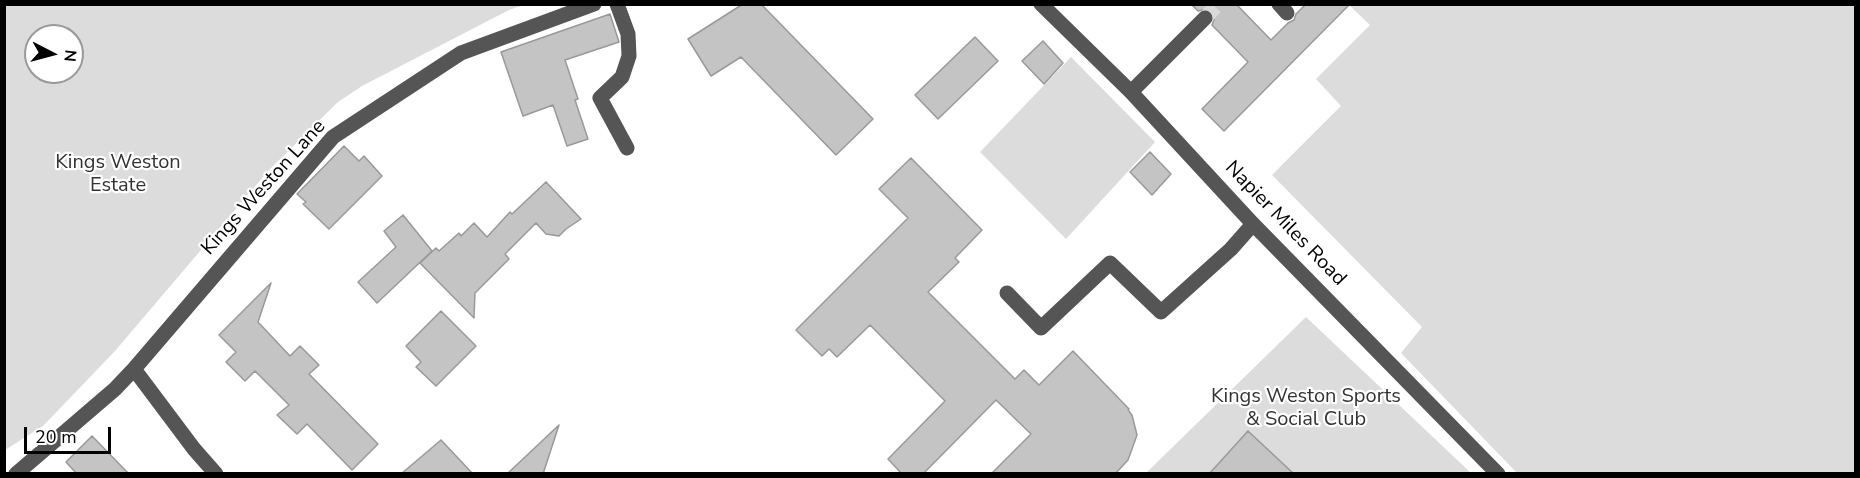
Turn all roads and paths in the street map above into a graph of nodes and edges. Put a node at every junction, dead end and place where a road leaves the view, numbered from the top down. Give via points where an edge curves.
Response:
1 (594, 4) edge
2 (616, 4) edge
3 (1041, 4) edge
4 (1204, 18) tunnel mouth
5 (1131, 92) junction
6 (627, 148) dead end
7 (1253, 224) junction
8 (1007, 293) dead end
9 (134, 369) junction
10 (16, 474) edge
11 (216, 474) edge
12 (1498, 474) edge

1 - 9 street, Kings Weston Lane via 461,53 333,137
2 - 6 street via 628,34 629,56 622,77 600,98
3 - 5 street, Napier Miles Road
4 - 5 street
5 - 7 street, Napier Miles Road
7 - 8 street via 1161,312 1110,263 1041,328
7 - 12 street, Napier Miles Road
9 - 10 street, Kings Weston Lane
9 - 11 street

